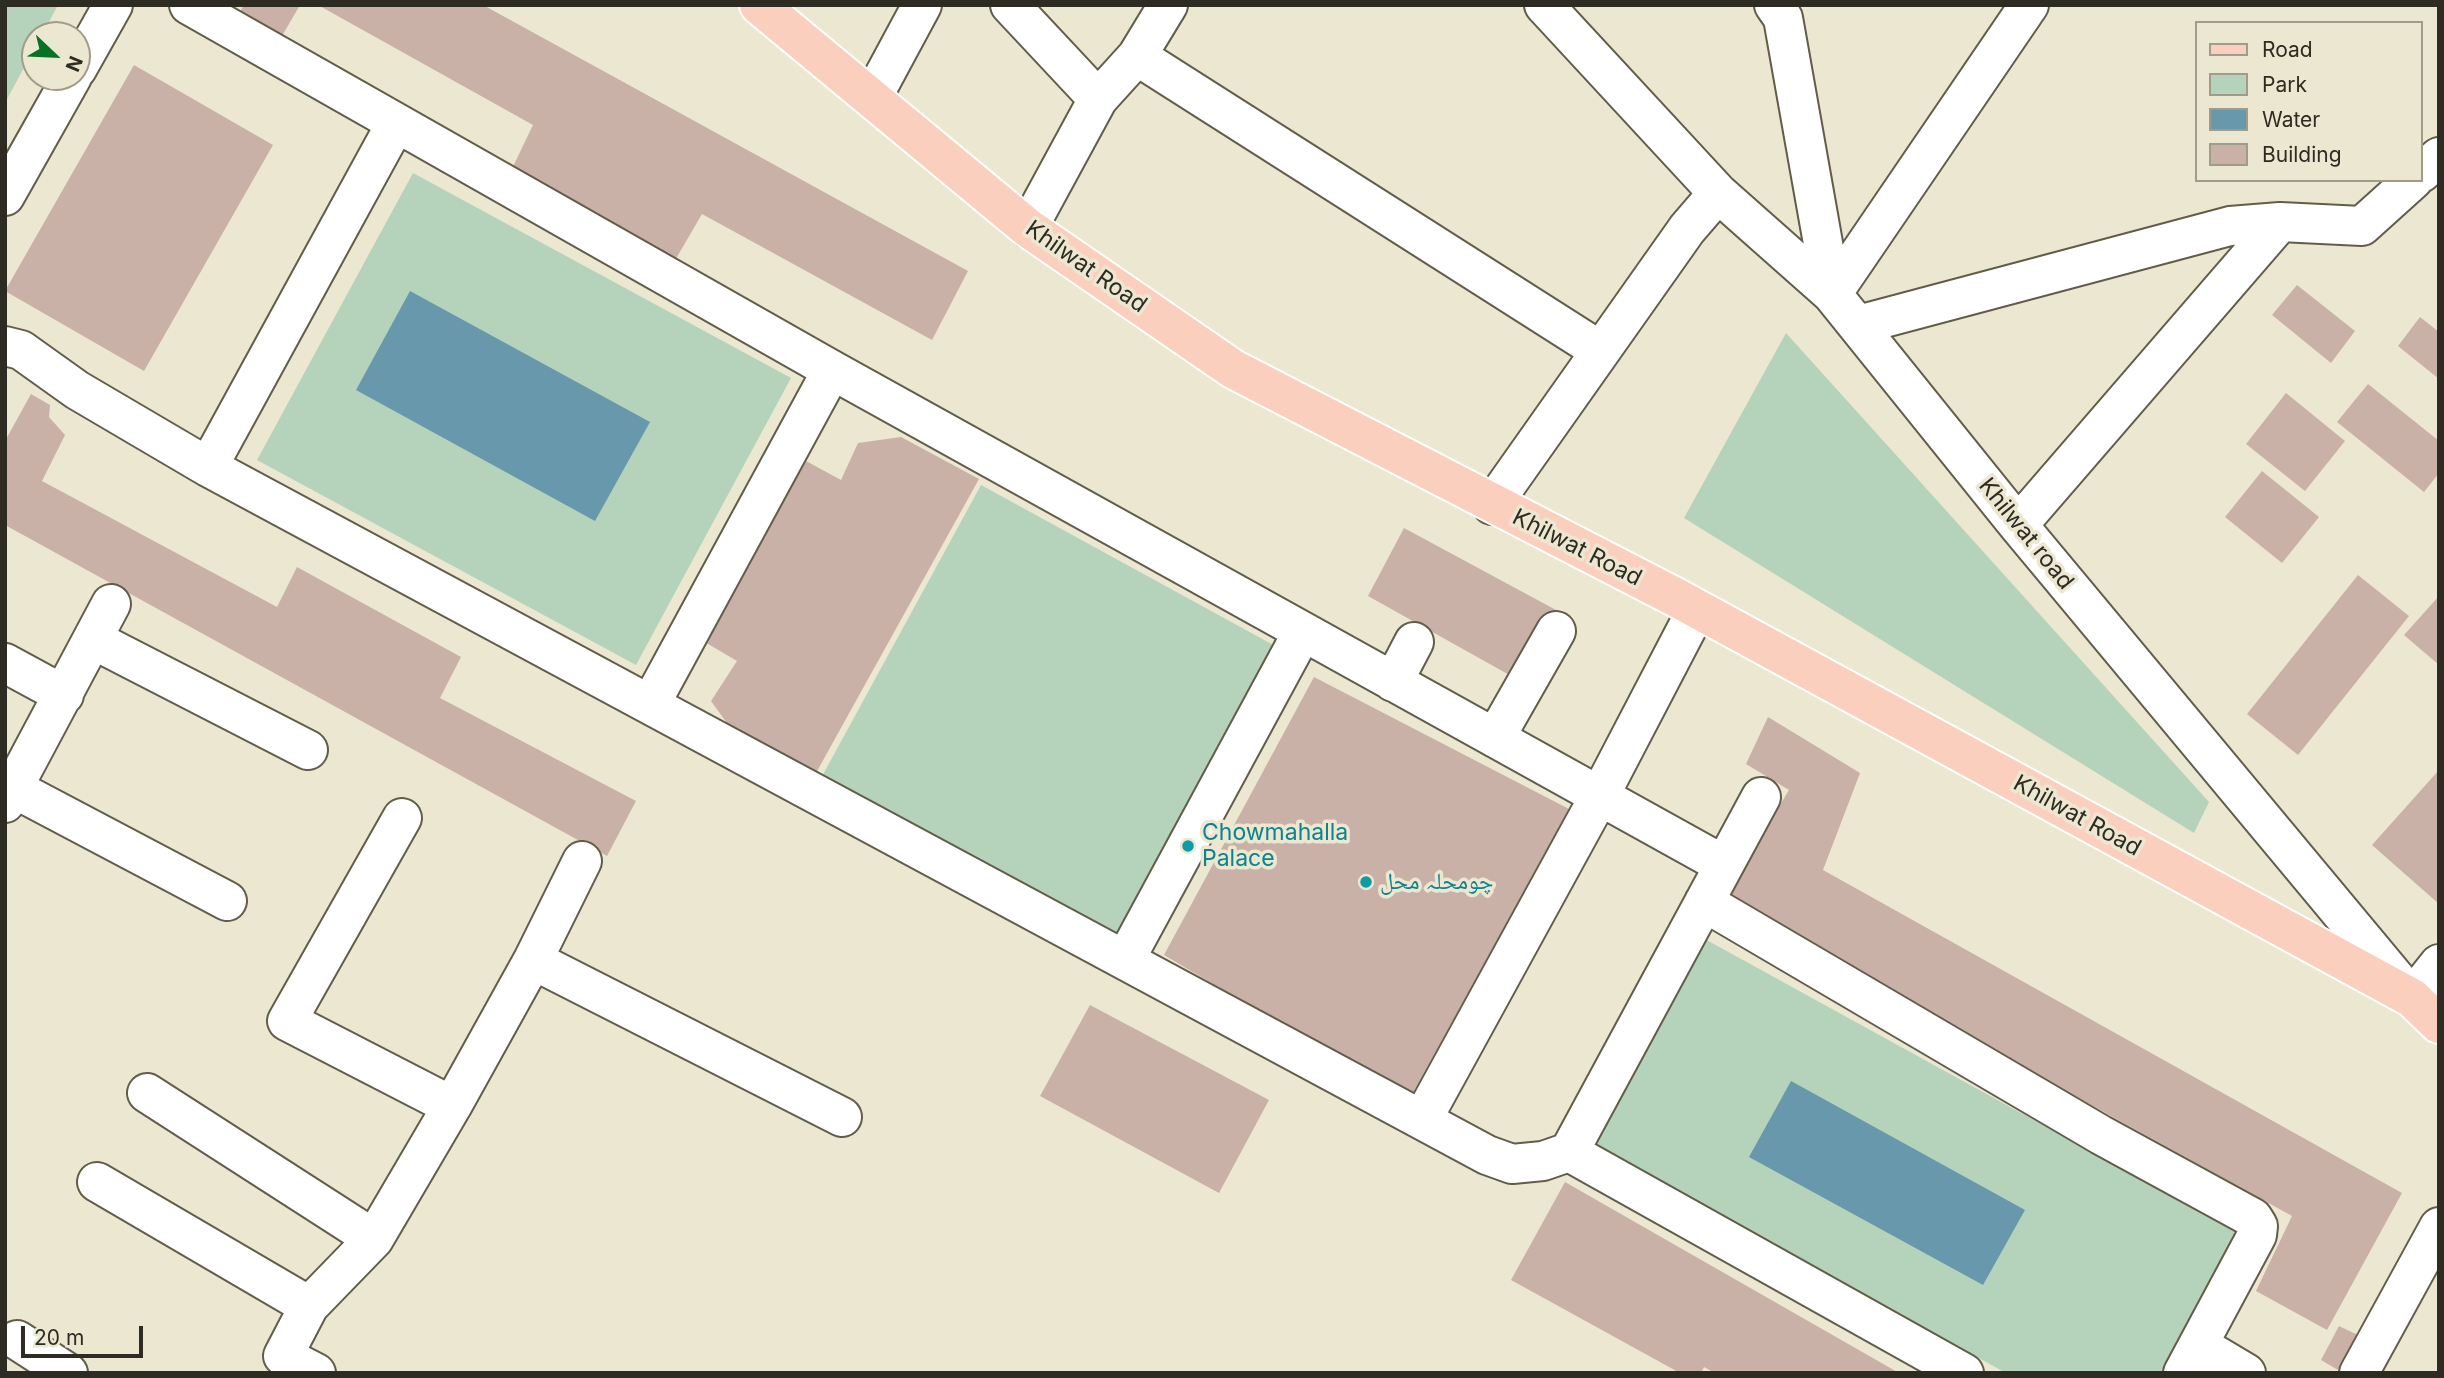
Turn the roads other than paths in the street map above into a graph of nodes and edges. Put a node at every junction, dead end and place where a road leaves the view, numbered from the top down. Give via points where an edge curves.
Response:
1 (113, 5) edge
2 (189, 5) edge
3 (759, 5) edge
4 (922, 5) edge
5 (1010, 5) edge
6 (1168, 5) edge
7 (1544, 5) edge
8 (2029, 5) edge
9 (1784, 10) edge
10 (91, 44) edge
11 (1137, 55) junction
12 (64, 91) edge
13 (872, 98) junction
14 (1098, 99) junction
15 (395, 125) junction
16 (2439, 158) edge
17 (2423, 171) edge
18 (2411, 182) edge
19 (1718, 193) junction
20 (5, 196) edge
21 (2280, 222) junction
22 (1028, 228) junction
23 (1832, 294) junction
24 (1858, 325) junction
25 (5, 346) edge
26 (1599, 350) junction
27 (832, 370) junction
28 (208, 467) junction
29 (1492, 505) junction
30 (2018, 525) junction
31 (111, 604) dead end
32 (1697, 609) junction
33 (1556, 631) dead end
34 (1302, 633) junction
35 (94, 640) junction
36 (1414, 642) dead end
37 (5, 663) edge
38 (1393, 682) junction
39 (64, 695) junction
40 (651, 703) junction
41 (1496, 738) junction
42 (308, 750) dead end
43 (9, 795) edge
44 (1600, 795) junction
45 (1761, 797) dead end
46 (402, 818) dead end
47 (582, 861) dead end
48 (1724, 865) junction
49 (228, 901) dead end
50 (1704, 902) junction
51 (533, 960) junction
52 (1125, 960) junction
53 (2439, 964) edge
54 (2412, 998) junction
55 (2439, 1024) edge
56 (148, 1093) dead end
57 (452, 1106) junction
58 (842, 1117) dead end
59 (1422, 1120) junction
60 (1569, 1152) junction
61 (97, 1182) dead end
62 (2439, 1227) edge
63 (374, 1239) junction
64 (309, 1306) junction
65 (17, 1340) dead end
66 (2191, 1359) edge
67 (278, 1364) edge
68 (68, 1373) edge
69 (316, 1373) edge
70 (1964, 1373) edge
71 (2246, 1373) edge
72 (2359, 1373) edge

1 - 10 street
2 - 15 street
3 - 13 main road, Khilwat Road
4 - 13 street
5 - 14 street
6 - 11 street
7 - 19 street
8 - 23 street
9 - 23 street, Khilwat road
11 - 14 street
11 - 26 street
12 - 20 street
13 - 22 main road, Khilwat Road
14 - 22 street
15 - 27 street
15 - 28 street
16 - 17 street
18 - 21 street via 2362,226
19 - 23 street
19 - 26 street
21 - 24 street via 2230,226
21 - 30 street
22 - 29 main road, Khilwat Road via 1233,369
23 - 24 street, Khilwat road
24 - 30 street, Khilwat road
25 - 28 street via 21,350 77,390
26 - 29 street
27 - 34 street
27 - 40 street
28 - 40 street
29 - 32 main road, Khilwat Road
30 - 54 street, Khilwat road
31 - 35 street
32 - 44 street
32 - 54 main road, Khilwat Road
33 - 41 street
34 - 38 street
34 - 52 street
35 - 39 street
35 - 42 street
36 - 38 street
37 - 39 street
38 - 41 street
39 - 43 street
40 - 52 street
41 - 44 street
43 - 49 street
44 - 48 street
44 - 59 street
45 - 48 street
46 - 57 street via 287,1021
47 - 51 street
48 - 50 street
50 - 60 street
50 - 66 street via 2101,1135 2253,1218 2257,1235
51 - 57 street
51 - 58 street
52 - 59 street
53 - 54 street
54 - 55 main road, Khilwat Road
56 - 63 street
57 - 63 street
59 - 60 street via 1512,1164
60 - 70 street
61 - 64 street
62 - 72 street
63 - 64 street
64 - 67 street
65 - 68 street
66 - 71 street
67 - 69 street

